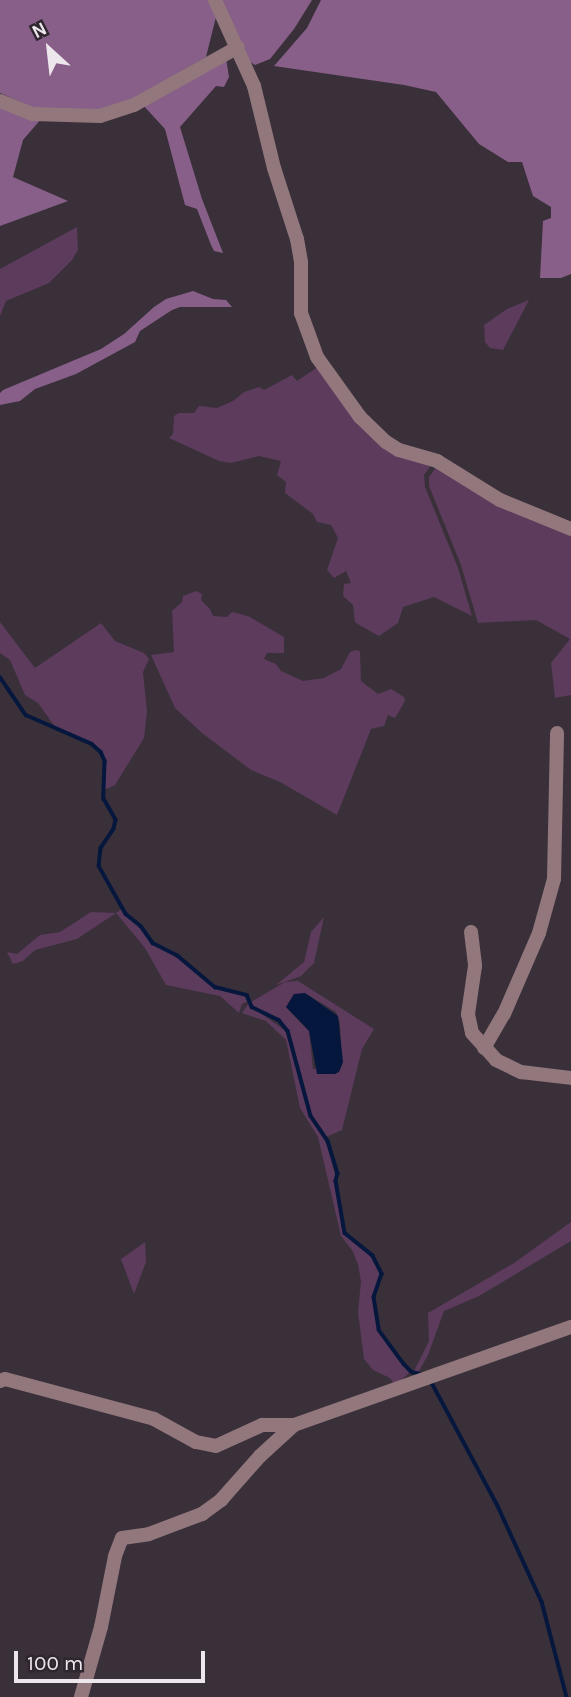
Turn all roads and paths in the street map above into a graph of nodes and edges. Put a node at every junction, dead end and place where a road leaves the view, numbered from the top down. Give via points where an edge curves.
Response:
1 (215, 0) edge
2 (238, 47) junction
3 (0, 101) edge
4 (571, 529) edge
5 (558, 733) dead end
6 (471, 932) dead end
7 (484, 1048) junction
8 (571, 1078) edge
9 (571, 1327) edge
10 (0, 1381) edge
11 (293, 1425) junction
12 (81, 1697) edge

1 - 2 street
2 - 3 street via 134,105 100,116 33,114
2 - 4 street via 254,86 297,239 301,313 308,339 334,382 386,442 436,461 500,500
5 - 7 street via 554,879 539,933
6 - 7 street via 475,966 468,1014 472,1033
7 - 8 street via 496,1060 521,1072
9 - 11 street
10 - 11 street via 154,1419 196,1442 216,1446 262,1425
11 - 12 street via 202,1514 149,1534 122,1538

